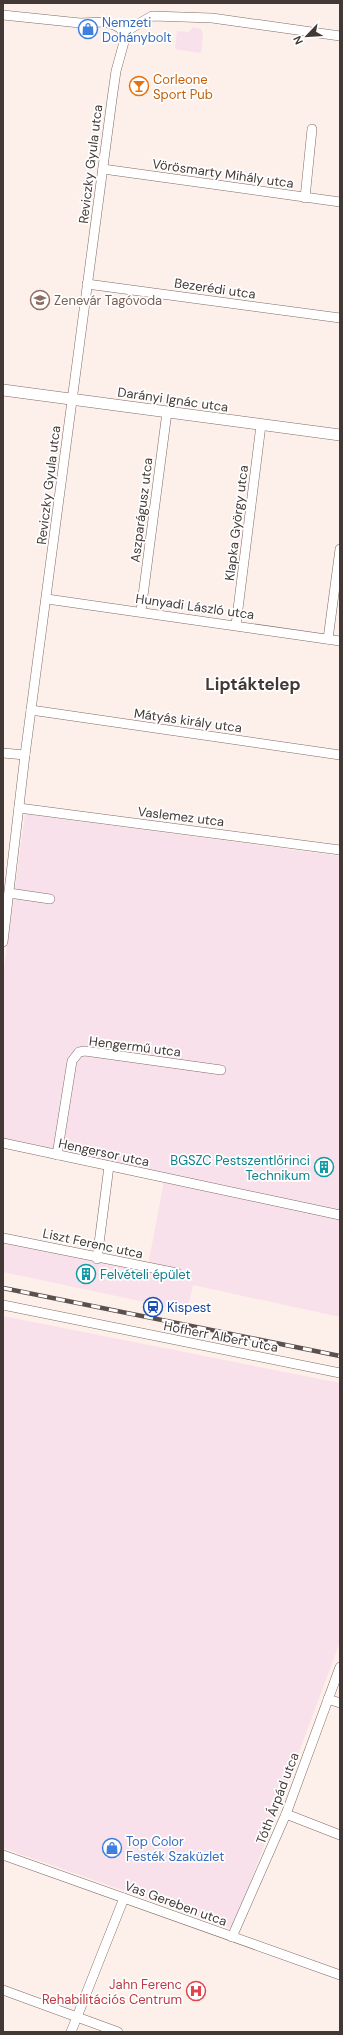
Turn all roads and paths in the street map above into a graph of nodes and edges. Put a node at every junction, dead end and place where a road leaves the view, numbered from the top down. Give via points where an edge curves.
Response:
1 (3, 15) edge
2 (123, 33) junction
3 (340, 36) edge
4 (312, 129) dead end
5 (103, 169) junction
6 (305, 198) junction
7 (340, 202) edge
8 (88, 284) junction
9 (340, 318) edge
10 (3, 390) edge
11 (72, 399) junction
12 (167, 412) junction
13 (261, 424) junction
14 (340, 435) edge
15 (340, 549) edge
16 (46, 599) junction
17 (142, 611) junction
18 (236, 625) junction
19 (328, 639) junction
20 (340, 641) edge
21 (31, 710) junction
22 (3, 753) edge
23 (25, 755) junction
24 (340, 755) edge
25 (19, 808) junction
26 (340, 850) edge
27 (9, 893) junction
28 (50, 899) dead end
29 (3, 942) edge
30 (222, 1070) dead end
31 (3, 1143) edge
32 (57, 1155) junction
33 (109, 1166) junction
34 (340, 1215) edge
35 (3, 1238) edge
36 (97, 1259) junction
37 (177, 1274) dead end
38 (3, 1305) edge
39 (340, 1373) edge
40 (340, 1667) edge
41 (328, 1699) junction
42 (340, 1703) edge
43 (286, 1814) junction
44 (340, 1835) edge
45 (3, 1855) edge
46 (124, 1898) junction
47 (232, 1937) junction
48 (340, 1975) edge
49 (3, 1990) edge
50 (77, 2017) junction
51 (71, 2032) edge
52 (118, 2032) edge

1 - 2 street via 80,23 104,22 120,28
2 - 3 street via 152,16 212,18
2 - 5 street, Reviczky Gyula utca via 124,42 116,71
4 - 6 street
5 - 6 street, Vörösmarty Mihály utca
5 - 8 street, Reviczky Gyula utca
6 - 7 street, Vörösmarty Mihály utca
8 - 9 street, Bezerédi utca
8 - 11 street, Reviczky Gyula utca
10 - 11 street, Darányi Ignác utca
11 - 12 street, Darányi Ignác utca
11 - 16 street, Reviczky Gyula utca
12 - 13 street, Darányi Ignác utca
12 - 17 street, Aszparágusz utca
13 - 14 street, Darányi Ignác utca
13 - 18 street, Klapka György utca
15 - 19 street
16 - 17 street, Hunyadi László utca
16 - 21 street, Reviczky Gyula utca
17 - 18 street, Hunyadi László utca
18 - 19 street, Hunyadi László utca
19 - 20 street, Hunyadi László utca
21 - 23 street, Reviczky Gyula utca
21 - 24 street, Mátyás király utca
22 - 23 street
23 - 25 street, Reviczky Gyula utca
25 - 26 street, Vaslemez utca
25 - 27 street, Reviczky Gyula utca
27 - 28 street
27 - 29 street, Reviczky Gyula utca
30 - 32 street, Hengermű utca via 80,1052 72,1061
31 - 32 street, Hengersor utca
32 - 33 street, Hengersor utca
33 - 34 street, Hengersor utca
33 - 36 street
35 - 36 street, Liszt Ferenc utca
36 - 37 street, Liszt Ferenc utca
38 - 39 street, Hofherr Albert utca
40 - 41 street, Tóth Árpád utca
41 - 42 street
41 - 43 street, Tóth Árpád utca
43 - 44 street
43 - 47 street, Tóth Árpád utca
45 - 46 street, Vas Gereben utca
46 - 47 street, Vas Gereben utca
46 - 50 street
47 - 48 street, Vas Gereben utca
49 - 50 street
50 - 51 street
50 - 52 street

